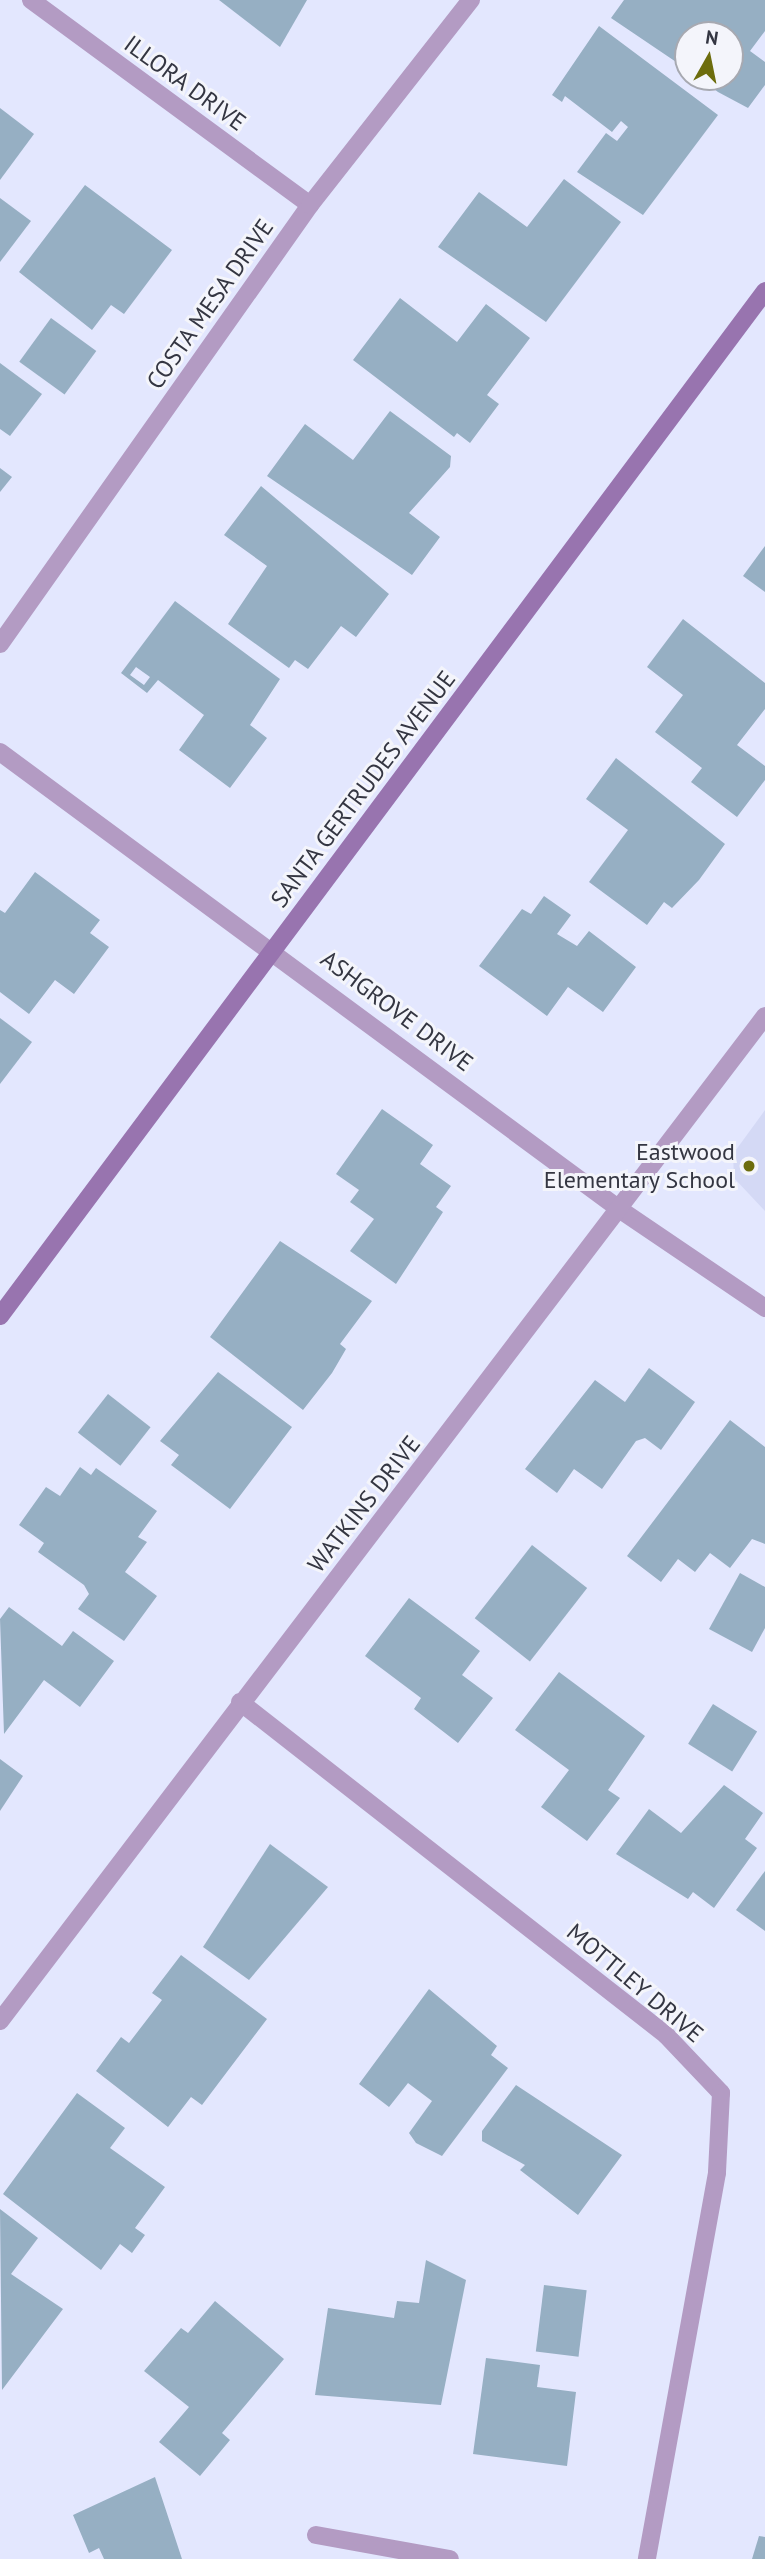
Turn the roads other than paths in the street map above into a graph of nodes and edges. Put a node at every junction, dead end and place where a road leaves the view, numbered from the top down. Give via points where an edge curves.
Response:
1 (31, 0) edge
2 (471, 0) edge
3 (310, 205) junction
4 (765, 291) edge
5 (0, 643) edge
6 (0, 752) edge
7 (273, 950) junction
8 (765, 1016) edge
9 (622, 1211) junction
10 (765, 1308) edge
11 (0, 1316) edge
12 (240, 1702) junction
13 (0, 2021) edge
14 (316, 2535) dead end
15 (450, 2559) edge
16 (647, 2559) edge

1 - 3 street, ILLORA DRIVE
2 - 3 street, COSTA MESA DRIVE
3 - 5 street, COSTA MESA DRIVE
4 - 7 main road, SANTA GERTRUDES AVENUE
6 - 7 street, ASHGROVE DRIVE
7 - 9 street, ASHGROVE DRIVE
7 - 11 main road, SANTA GERTRUDES AVENUE
8 - 9 street, WATKINS DRIVE
9 - 10 street, ASHGROVE DRIVE
9 - 12 street, WATKINS DRIVE
12 - 13 street, WATKINS DRIVE
12 - 16 street, MOTTLEY DRIVE via 666,2035 721,2093 717,2173
14 - 15 street

